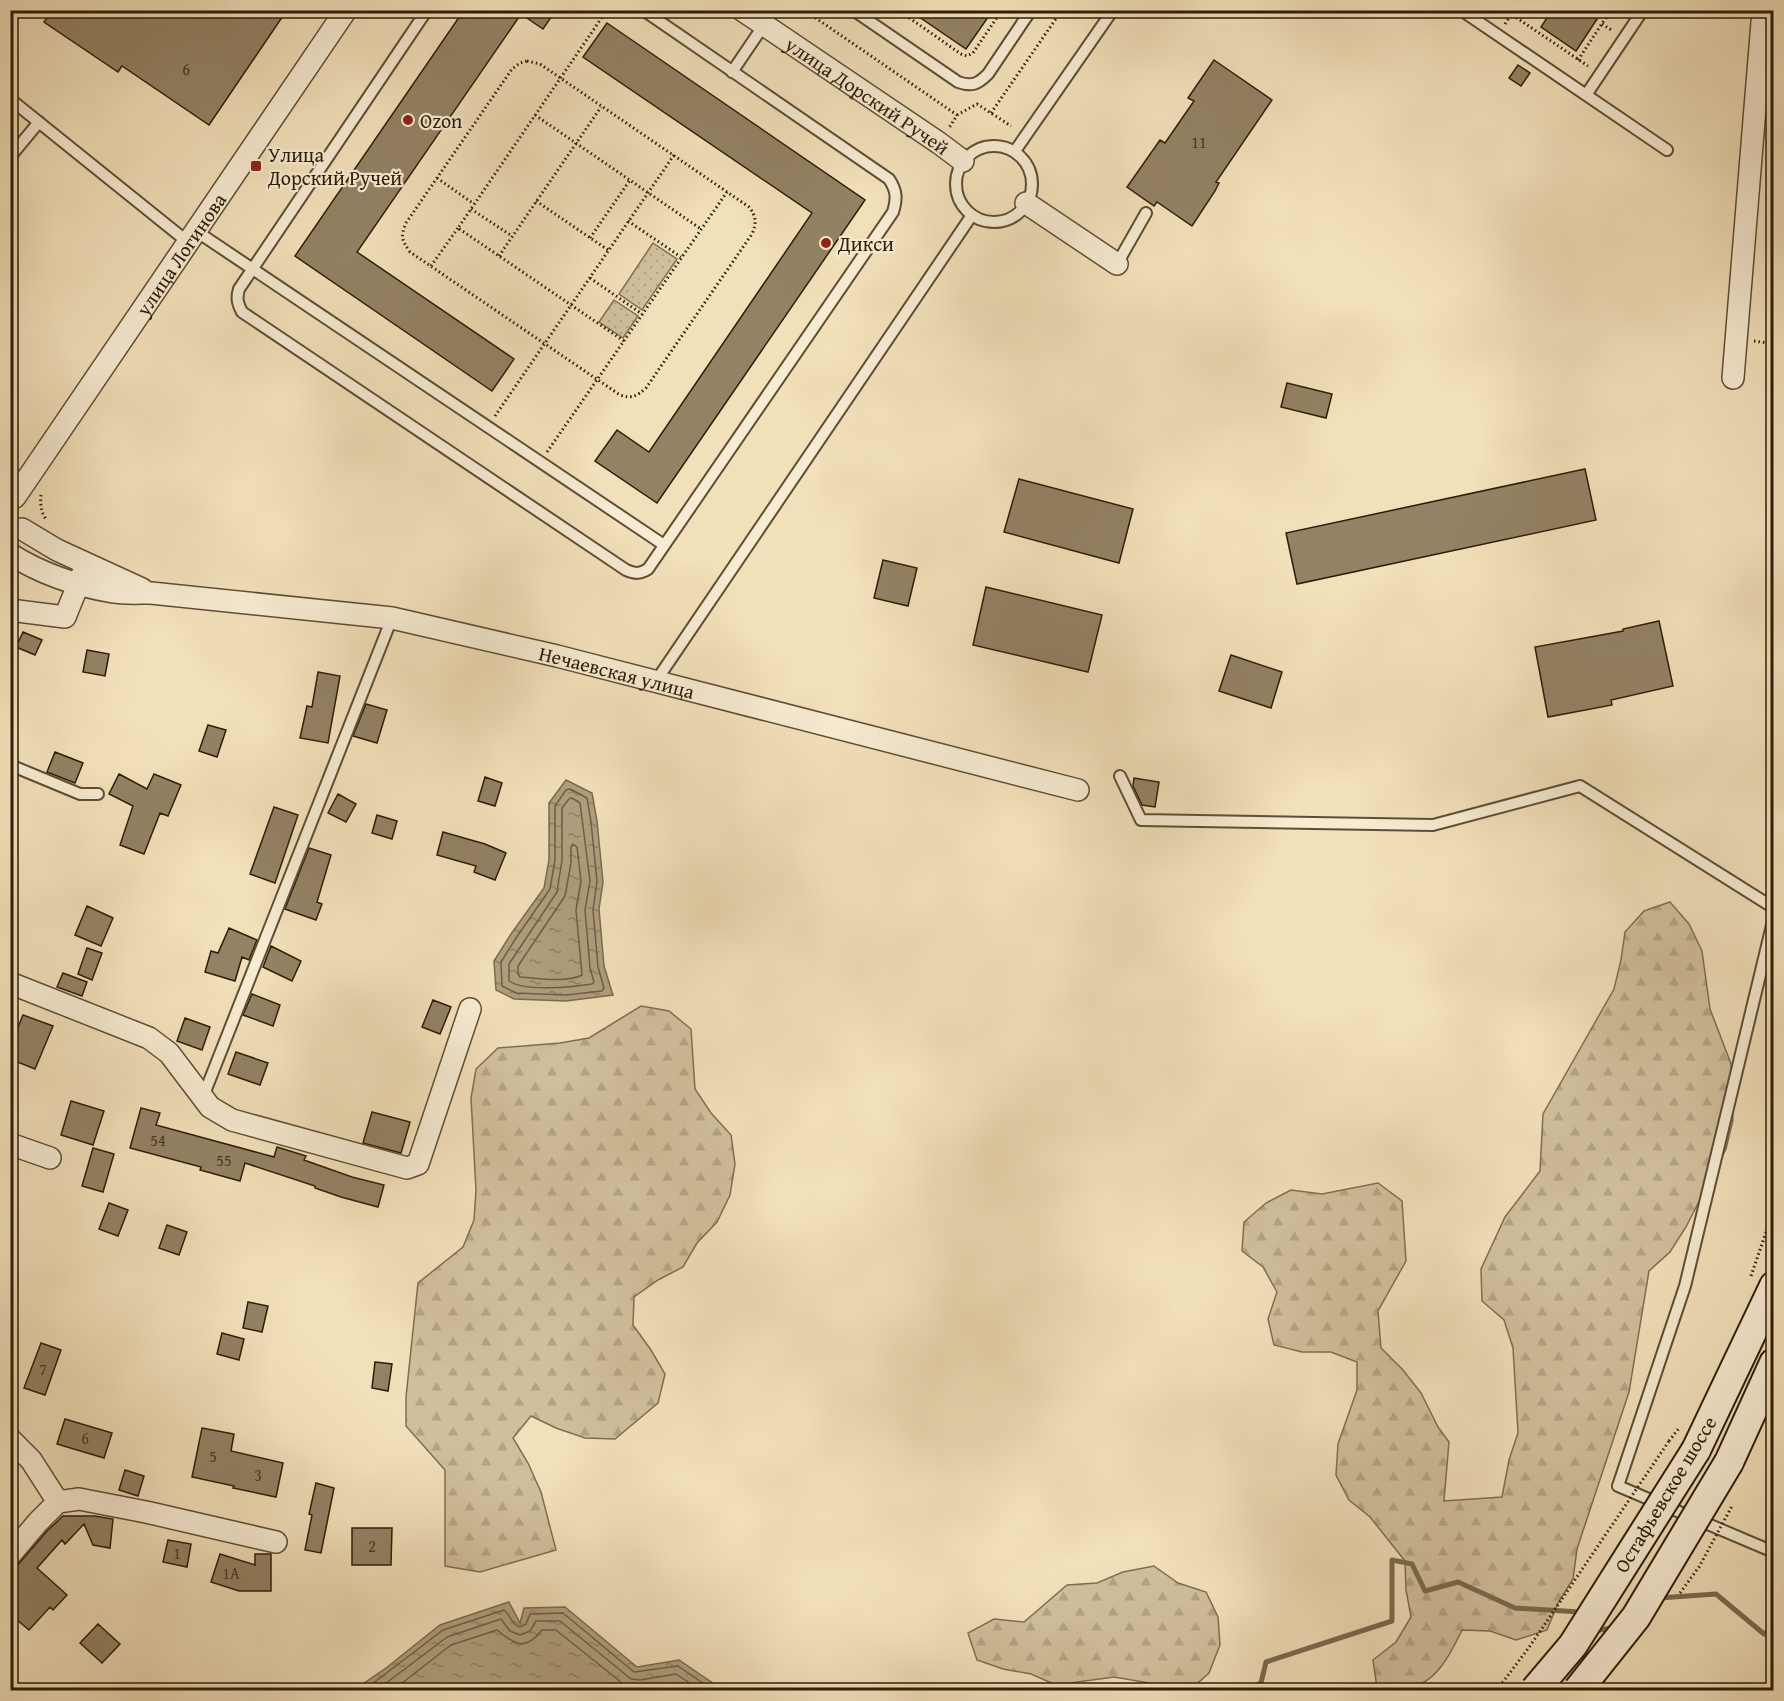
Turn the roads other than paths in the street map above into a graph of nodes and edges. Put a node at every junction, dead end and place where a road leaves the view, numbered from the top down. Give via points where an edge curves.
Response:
1 (346, 10) edge
2 (427, 10) edge
3 (643, 10) edge
4 (742, 10) edge
5 (853, 10) edge
6 (1031, 10) edge
7 (1113, 10) edge
8 (1461, 10) edge
9 (1643, 10) edge
10 (1763, 10) edge
11 (769, 18) edge
12 (732, 72) junction
13 (1586, 95) junction
14 (10, 99) edge
15 (39, 122) junction
16 (1667, 150) dead end
17 (1015, 151) junction
18 (10, 157) edge
19 (963, 161) junction
20 (1026, 203) junction
21 (1146, 213) dead end
22 (972, 215) junction
23 (193, 237) junction
24 (1117, 264) joint
25 (253, 269) junction
26 (1733, 378) dead end
27 (13, 496) edge
28 (16, 534) edge
29 (664, 545) junction
30 (10, 554) edge
31 (80, 580) junction
32 (151, 593) junction
33 (10, 610) edge
34 (392, 618) junction
35 (656, 681) junction
36 (10, 765) edge
37 (1120, 776) dead end
38 (1078, 790) dead end
39 (98, 794) dead end
40 (1773, 908) edge
41 (1773, 917) edge
42 (10, 983) edge
43 (470, 1008) dead end
44 (203, 1097) junction
45 (10, 1144) edge
46 (50, 1158) dead end
47 (1773, 1286) edge
48 (1773, 1363) edge
49 (10, 1439) edge
50 (58, 1502) junction
51 (276, 1542) dead end
52 (1773, 1548) edge
53 (10, 1554) edge
54 (1535, 1690) edge
55 (1578, 1690) edge

1 - 23 street, улица Логинова
2 - 25 lane
3 - 12 lane
4 - 11 street, улица Дорский Ручей
5 - 6 lane via 969,86 980,83 988,74
7 - 17 lane
8 - 13 lane
9 - 13 lane
10 - 26 street
11 - 12 lane
11 - 19 street, улица Дорский Ручей
12 - 29 lane via 890,180 896,200 893,212
13 - 16 lane
14 - 15 lane
15 - 18 lane
15 - 23 lane
17 - 19 lane via 1005,147 981,148
17 - 20 lane via 1032,180
19 - 22 lane via 956,186 959,199
20 - 22 lane via 1004,220 993,222
20 - 24 street
21 - 24 lane
22 - 35 lane
23 - 25 lane
23 - 27 street, улица Логинова
25 - 29 lane
25 - 29 lane via 237,296 242,312 626,570 642,573
27 - 28 street via 24,510 25,523
28 - 32 street, Нечаевская улица
30 - 31 street, Нечаевская улица
31 - 32 street, Нечаевская улица via 115,592
31 - 33 street via 64,617
32 - 34 street, Нечаевская улица
34 - 35 street, Нечаевская улица
34 - 44 lane
35 - 38 street, Нечаевская улица
36 - 39 lane via 80,794
37 - 40 lane via 1141,820 1433,825 1580,786
41 - 52 lane via 1684,1286 1618,1486 1769,1550
42 - 44 street via 149,1038 169,1053
43 - 44 street via 418,1164 407,1168 232,1120 210,1107
45 - 46 street
47 - 54 main road, Остафьевское шоссе, bridge via 1696,1450 1573,1645
48 - 55 main road, Остафьевское шоссе, bridge via 1729,1462 1636,1617
49 - 50 street via 31,1461
50 - 51 street via 79,1499
50 - 53 street

